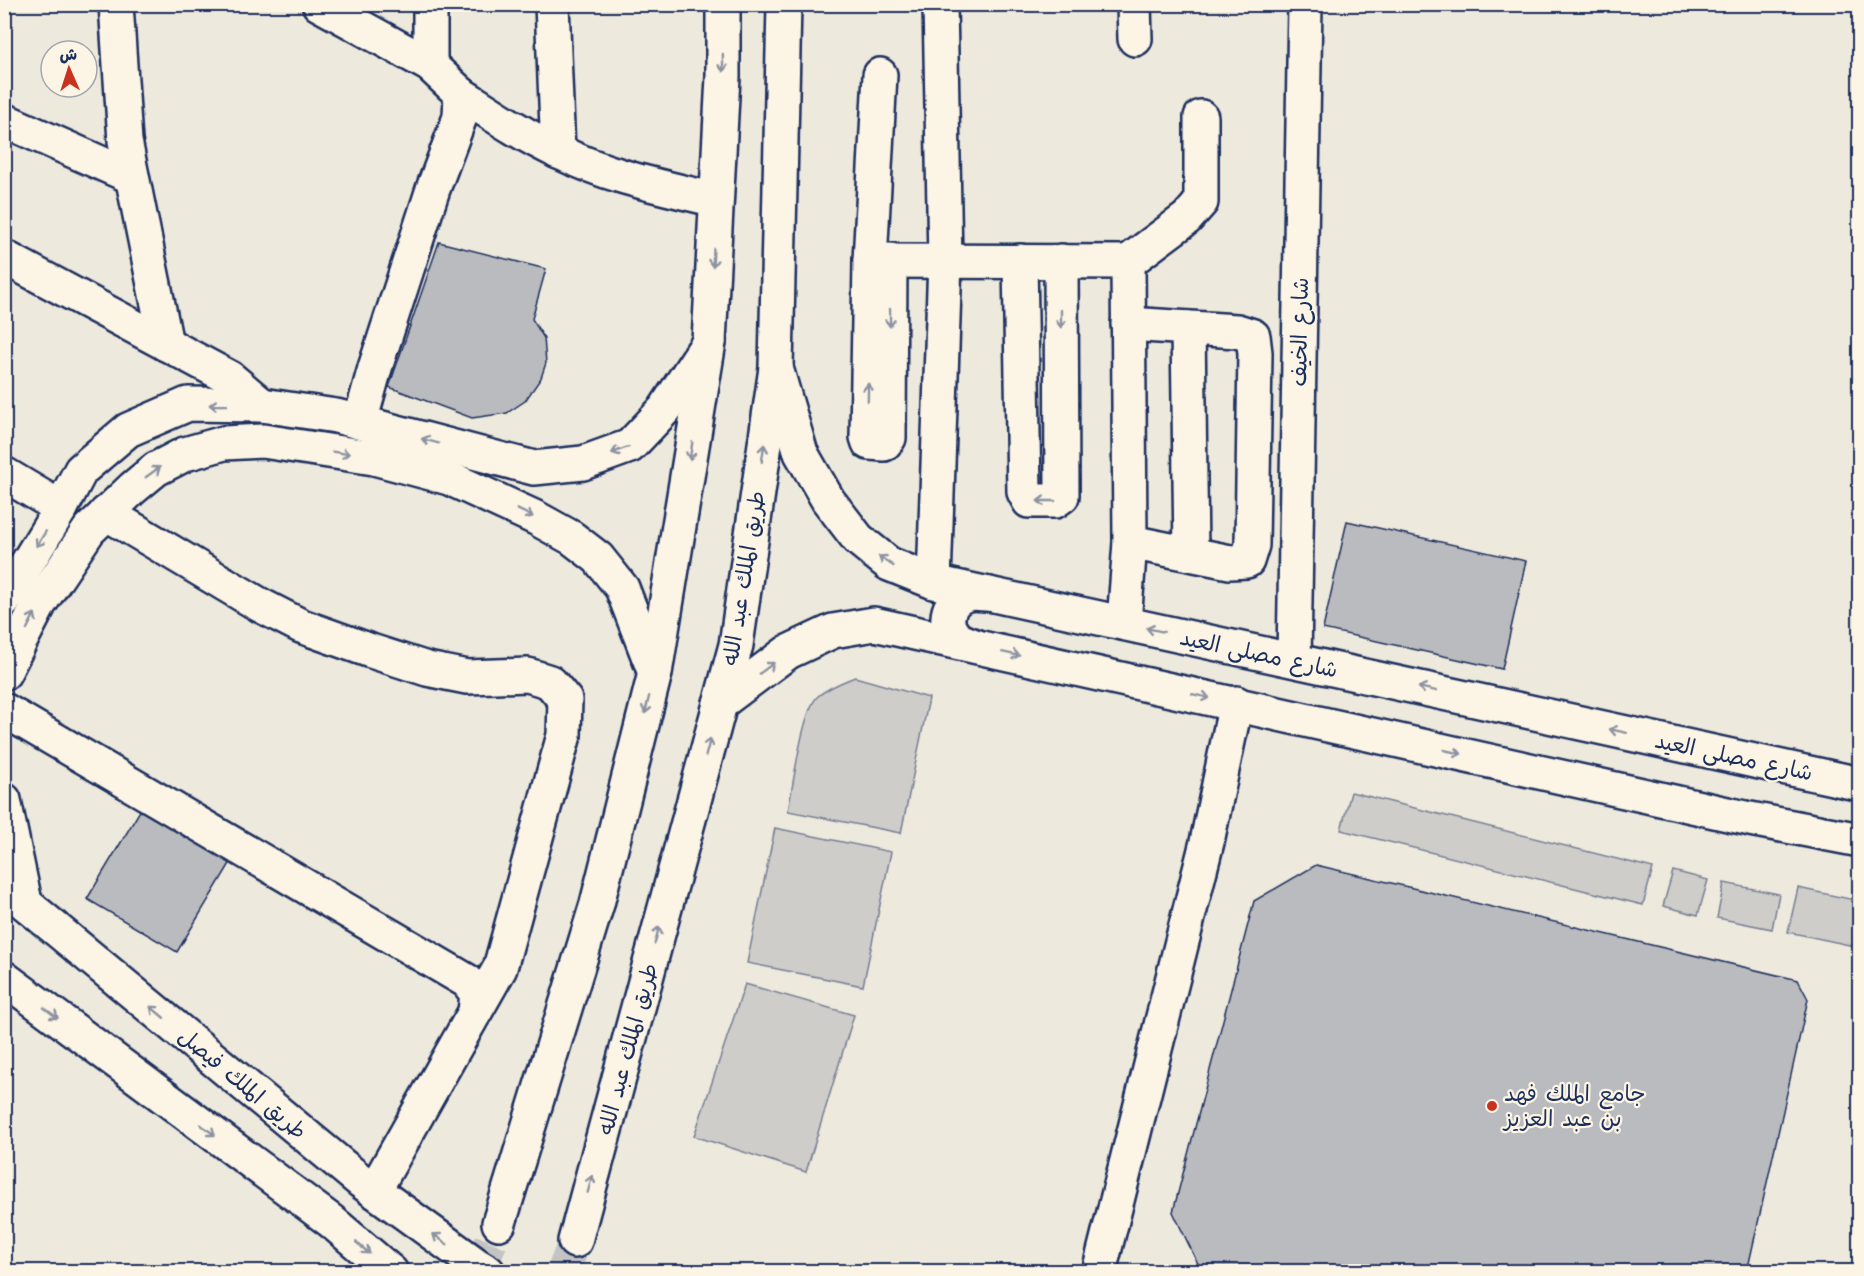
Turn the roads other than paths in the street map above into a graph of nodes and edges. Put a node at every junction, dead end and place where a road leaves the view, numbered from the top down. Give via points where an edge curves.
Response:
1 (116, 4) edge
2 (319, 4) edge
3 (430, 4) edge
4 (552, 4) edge
5 (723, 4) edge
6 (784, 4) edge
7 (940, 4) edge
8 (1134, 4) edge
9 (1305, 4) edge
10 (1135, 39) dead end
11 (430, 65) junction
12 (880, 75) dead end
13 (461, 94) junction
14 (1201, 117) dead end
15 (4, 120) edge
16 (558, 152) junction
17 (132, 177) junction
18 (716, 200) junction
19 (4, 257) edge
20 (945, 260) junction
21 (1020, 261) junction
22 (1061, 261) junction
23 (1128, 262) junction
24 (1128, 324) junction
25 (1188, 328) junction
26 (709, 342) junction
27 (166, 344) junction
28 (776, 368) junction
29 (262, 405) junction
30 (360, 422) junction
31 (4, 474) edge
32 (61, 508) junction
33 (106, 513) junction
34 (1130, 542) junction
35 (1191, 554) junction
36 (934, 582) junction
37 (994, 595) junction
38 (4, 601) edge
39 (1124, 623) junction
40 (975, 646) junction
41 (1294, 660) junction
42 (4, 673) edge
43 (655, 673) junction
44 (720, 703) junction
45 (1236, 703) junction
46 (4, 710) edge
47 (1860, 784) edge
48 (4, 800) edge
49 (1860, 840) edge
50 (15, 894) edge
51 (4, 978) edge
52 (475, 1012) junction
53 (374, 1191) junction
54 (499, 1223) tunnel mouth
55 (575, 1241) tunnel mouth
56 (391, 1272) edge
57 (488, 1272) edge
58 (1099, 1272) edge

1 - 17 main road via 125,141
2 - 11 main road
3 - 11 main road
4 - 16 main road
5 -> 18 main road
6 - 28 main road, طريق الملك عبد الله
7 - 20 main road
8 - 10 main road
9 - 41 main road, شارع الخيف
11 - 13 main road
12 - 20 main road via 880,260
13 - 16 main road
13 - 30 main road via 460,117 433,189
14 - 23 main road via 1201,202 1187,218
15 - 17 main road
16 - 18 main road via 612,174
17 - 27 main road
18 -> 26 main road
19 - 27 main road
20 - 21 main road
20 - 36 main road
21 - 22 main road
22 -> 21 main road via 1062,496 1056,501 1029,501 1024,492
22 - 23 main road
23 - 24 main road
24 - 25 main road
24 - 34 main road
25 - 35 main road
25 - 35 main road via 1238,331 1253,336 1255,353 1252,545 1247,561 1230,562
26 -> 30 main road via 665,409 630,446 583,463 534,468
26 -> 43 main road
27 - 29 main road via 230,378
36 -> 28 main road, شارع مصلى العيد via 888,564 858,539 828,500 801,453
44 -> 28 main road, طريق الملك عبد الله via 736,645
29 - 30 main road
29 -> 32 main road via 188,404 128,430 81,470
31 - 32 main road
32 -> 38 main road
42 -> 33 main road via 40,603 89,530
33 -> 43 main road via 156,469 185,454 224,443 263,441 310,448 374,458 449,478 536,518 572,538 597,558 622,588
33 - 52 main road via 301,626 427,669 467,677 528,675 550,682 565,700 564,735 500,968
34 - 35 main road
34 - 39 main road
36 - 37 main road, شارع مصلى العيد
37 - 39 main road, شارع مصلى العيد
37 - 40 main road via 967,594 951,605 948,624 952,633
41 -> 39 main road, شارع مصلى العيد
44 -> 40 main road via 788,652 832,631 874,624
40 -> 45 main road
47 -> 41 main road, شارع مصلى العيد
43 -> 54 main road via 597,904
55 -> 44 main road, طريق الملك عبد الله
45 -> 49 main road via 1750,819
45 - 58 main road via 1207,842
46 - 52 main road via 467,981 477,994
48 - 50 main road
53 -> 50 main road, طريق الملك فيصل
51 -> 56 main road via 322,1214
52 - 53 main road
57 -> 53 main road, طريق الملك فيصل

